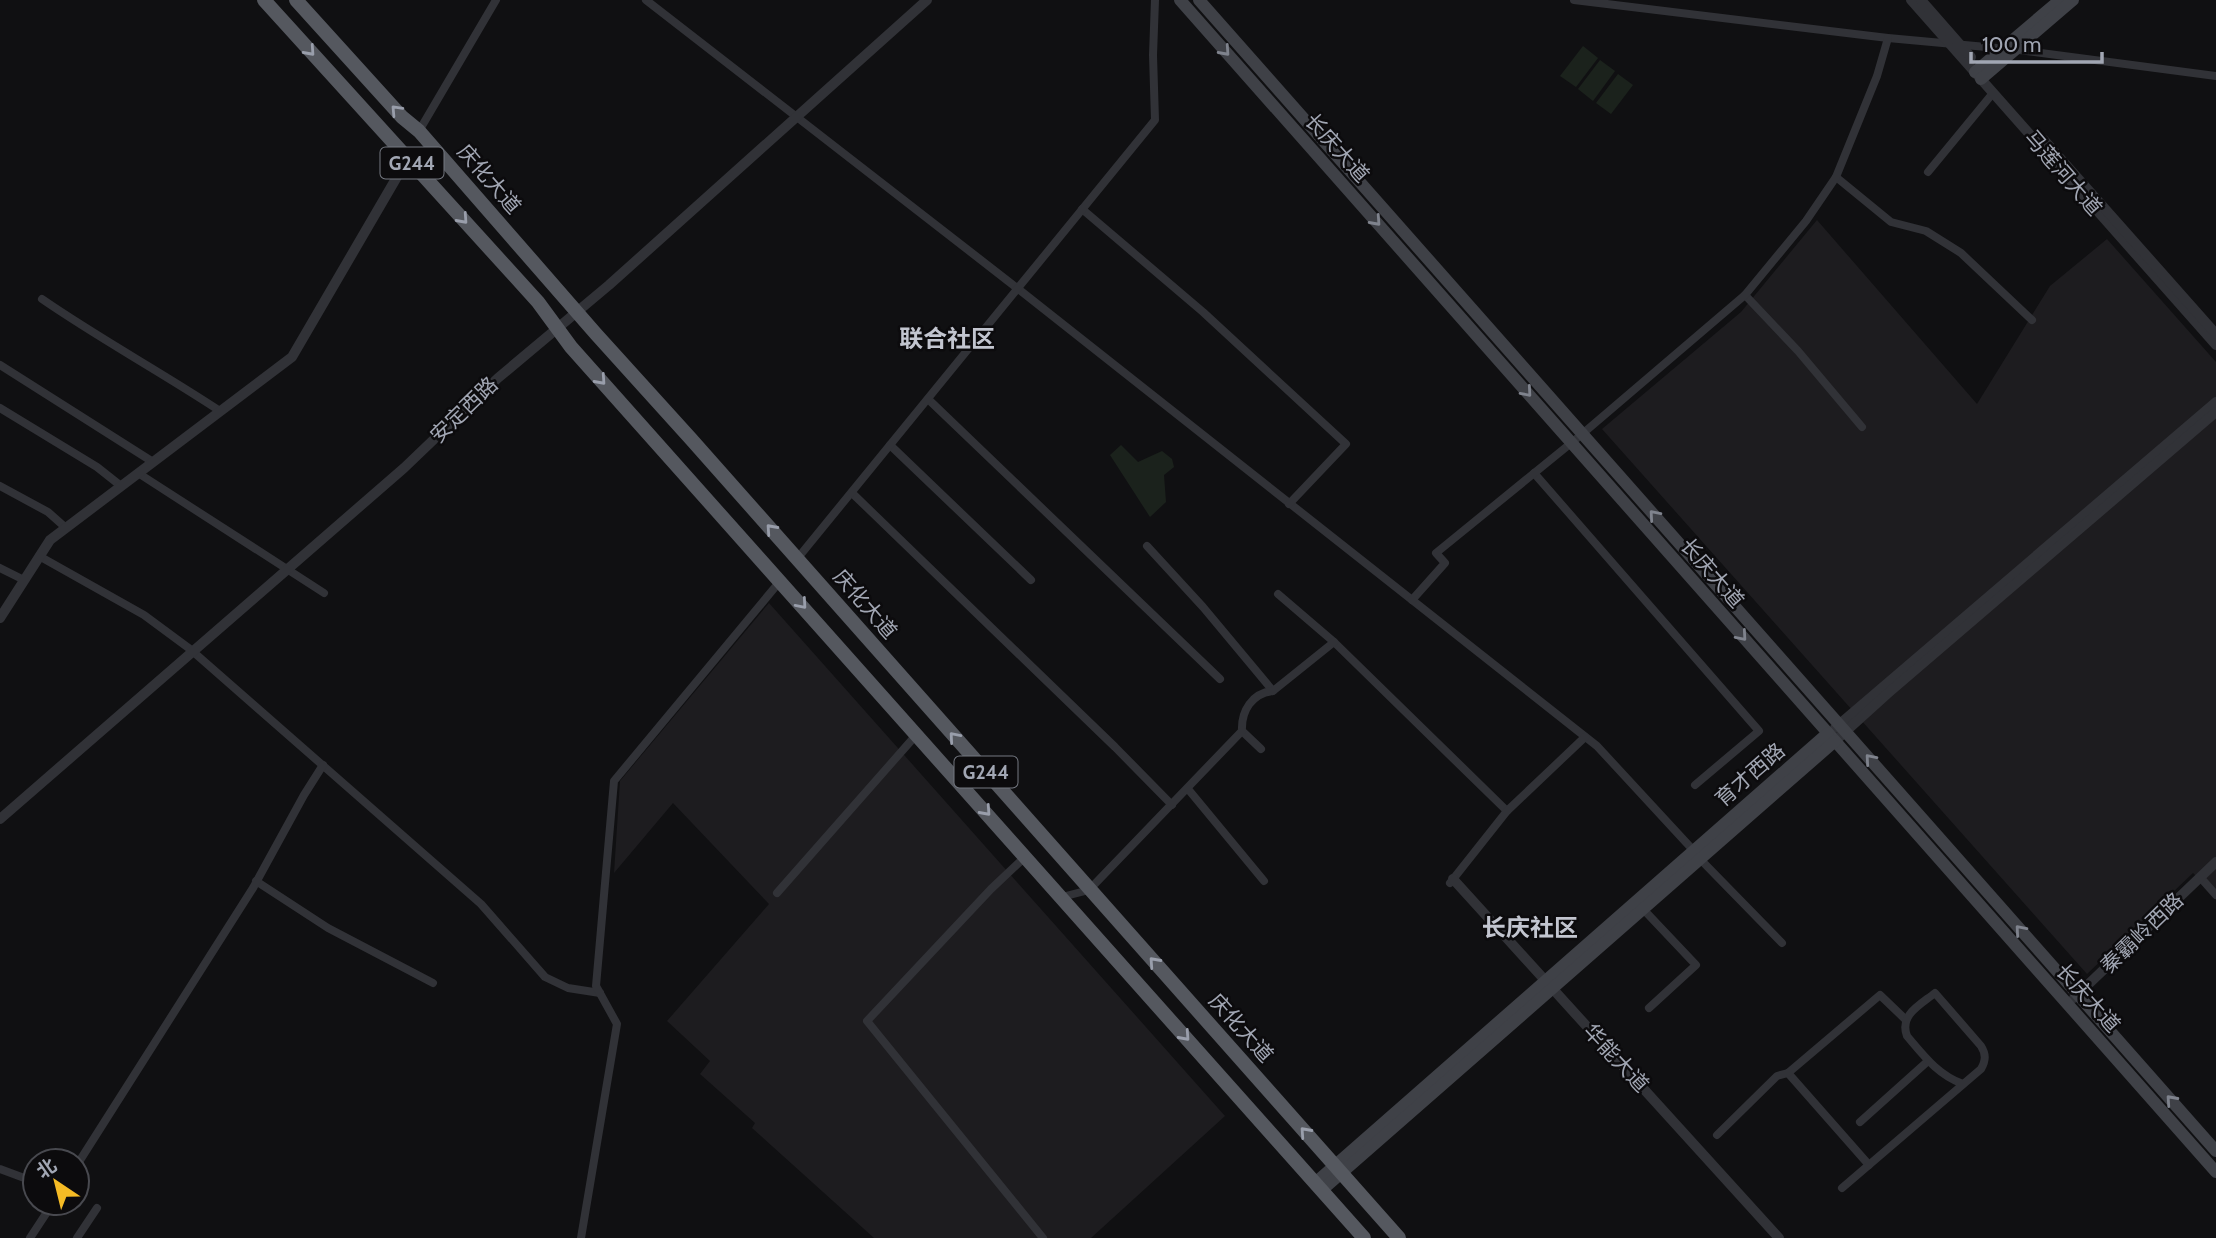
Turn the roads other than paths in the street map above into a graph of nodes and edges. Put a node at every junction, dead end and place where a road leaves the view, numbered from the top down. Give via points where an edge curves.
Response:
1 (264, 0) edge
2 (296, 0) edge
3 (496, 0) edge
4 (646, 0) edge
5 (917, 0) edge
6 (927, 0) edge
7 (1155, 0) edge
8 (1180, 0) edge
9 (1199, 0) edge
10 (1574, 0) edge
11 (1911, 0) edge
12 (1921, 0) edge
13 (2060, 0) edge
14 (2073, 0) edge
15 (1888, 38) junction
16 (1955, 44) junction
17 (2010, 49) junction
18 (1981, 74) junction
19 (2216, 76) edge
20 (1993, 93) junction
21 (794, 114) junction
22 (419, 131) junction
23 (408, 158) junction
24 (1928, 172) dead end
25 (1836, 177) junction
26 (1082, 209) junction
27 (1017, 288) junction
28 (1745, 295) junction
29 (42, 299) dead end
30 (575, 309) junction
31 (2032, 320) dead end
32 (555, 326) junction
33 (2216, 334) edge
34 (2216, 345) edge
35 (0, 365) edge
36 (928, 399) junction
37 (2216, 402) edge
38 (0, 408) edge
39 (220, 411) junction
40 (2216, 412) edge
41 (1862, 427) dead end
42 (1582, 433) junction
43 (1572, 443) junction
44 (890, 445) junction
45 (153, 462) junction
46 (138, 473) junction
47 (1534, 473) junction
48 (0, 486) edge
49 (121, 486) junction
50 (852, 493) junction
51 (1289, 504) junction
52 (66, 528) junction
53 (1147, 546) dead end
54 (39, 556) junction
55 (797, 559) junction
56 (284, 567) junction
57 (0, 568) edge
58 (24, 580) junction
59 (781, 580) junction
60 (1031, 580) dead end
61 (324, 593) dead end
62 (1278, 594) dead end
63 (1412, 600) junction
64 (0, 618) edge
65 (1334, 642) junction
66 (190, 649) junction
67 (1220, 679) dead end
68 (1273, 691) junction
69 (1842, 728) junction
70 (1242, 731) junction
71 (917, 734) junction
72 (1585, 737) junction
73 (1831, 737) junction
74 (1261, 749) dead end
75 (323, 765) junction
76 (1695, 785) dead end
77 (1188, 789) junction
78 (1172, 805) junction
79 (0, 810) edge
80 (1507, 811) junction
81 (0, 818) edge
82 (1697, 855) junction
83 (1026, 856) junction
84 (2216, 862) edge
85 (2216, 870) edge
86 (2202, 880) junction
87 (256, 881) junction
88 (1264, 881) dead end
89 (1452, 881) joint
90 (1089, 890) junction
91 (777, 893) dead end
92 (2216, 895) edge
93 (1062, 897) junction
94 (1643, 909) junction
95 (1782, 943) dead end
96 (433, 983) dead end
97 (1547, 986) junction
98 (600, 993) junction
99 (2080, 997) junction
100 (2069, 1007) junction
101 (1649, 1008) dead end
102 (1906, 1020) junction
103 (1928, 1061) junction
104 (1788, 1073) junction
105 (1963, 1084) junction
106 (1860, 1122) dead end
107 (1717, 1135) dead end
108 (88, 1147) edge
109 (2216, 1151) edge
110 (1869, 1165) junction
111 (0, 1169) edge
112 (1338, 1169) junction
113 (2216, 1172) edge
114 (21, 1177) edge
115 (1318, 1186) junction
116 (1842, 1188) dead end
117 (97, 1208) dead end
118 (44, 1217) edge
119 (30, 1238) edge
120 (77, 1238) edge
121 (581, 1238) edge
122 (1043, 1238) edge
123 (1364, 1238) edge
124 (1399, 1238) edge
125 (1772, 1238) edge
126 (1779, 1238) edge

1 -> 23 highway, G244
22 -> 2 highway, 庆化大道 / G244
3 - 22 street
4 - 21 street
5 - 21 street, 安定西路
6 - 21 street, 安定西路
7 - 26 street via 1155,120
8 -> 43 main road, 长庆大道
9 - 42 main road, 长庆大道
10 - 15 street
11 - 16 street, 马莲河大道
12 - 16 street, 马莲河大道
13 - 17 main road
14 - 17 main road
15 - 16 street
15 - 25 street
16 - 17 street
16 - 18 street, 马莲河大道
17 - 18 main road
17 - 19 street
18 - 20 street, 马莲河大道
18 - 33 street, 马莲河大道
20 - 24 street
20 - 34 street, 马莲河大道
21 - 27 street
21 - 30 street, 安定西路
22 - 30 highway, 庆化大道 / G244
23 -> 32 highway, G244
23 - 39 street via 292,357
25 - 28 street
25 - 31 street via 1891,222 1945,241
26 - 27 street
26 - 51 street via 1203,312 1346,444
27 - 36 street
27 - 51 street
28 - 41 street
28 - 42 street
29 - 39 street
30 - 32 street, 安定西路
55 -> 30 highway, 庆化大道 / G244
32 - 56 street, 安定西路 via 404,468
32 -> 59 highway, G244
35 - 45 street
36 - 44 street
36 - 67 street
37 - 69 street, 育才西路
38 - 49 street
39 - 45 street
40 - 69 street, 育才西路
42 - 43 street
69 -> 42 main road, 长庆大道
43 - 47 street
43 -> 73 main road, 长庆大道
44 - 50 street
44 - 60 street
45 - 46 street
46 - 49 street
46 - 56 street
47 - 63 street via 1436,553 1445,564
47 - 76 street via 1759,731
48 - 52 street via 48,512
49 - 52 street
50 - 55 street
50 - 78 street
51 - 63 street
52 - 54 street
53 - 68 street
54 - 58 street
54 - 66 street via 144,615
90 -> 55 highway, 庆化大道 / G244
56 - 61 street
56 - 66 street, 安定西路
57 - 58 street
58 - 64 street
59 -> 71 highway, G244
59 - 98 street via 614,781 596,986
62 - 65 street
63 - 72 street
65 - 68 street
65 - 80 street
66 - 75 street
66 - 79 street, 安定西路
66 - 81 street, 安定西路
68 - 70 street via 1263,692 1247,707
69 - 73 street, 育才西路
99 -> 69 main road, 长庆大道
70 - 74 street
70 - 77 street
71 -> 83 highway, G244
71 - 91 street
72 - 80 street
72 - 82 street
73 - 82 main road, 育才西路
73 - 100 main road, 长庆大道
75 - 87 street
75 - 98 street via 481,904 545,977 568,988
77 - 78 street
77 - 88 street
78 - 90 street
80 - 89 street
82 - 94 main road, 育才西路
82 - 95 street
82 - 97 main road, 育才西路
83 - 93 highway, G244
83 - 122 street via 867,1021
84 - 86 street, 秦霸岭西路
85 - 86 street, 秦霸岭西路
86 - 92 street
86 - 99 street, 秦霸岭西路
87 - 96 street via 328,928
87 - 108 street
89 - 97 street, 华能大道
90 - 93 street
112 -> 90 highway, 庆化大道 / G244
93 -> 115 highway, G244
94 - 97 main road, 育才西路
94 - 101 street via 1696,965
97 - 112 main road, 育才西路
97 - 125 street, 华能大道
97 - 126 street, 华能大道
98 - 121 street via 617,1024
99 - 100 street, 秦霸岭西路
109 -> 99 main road, 长庆大道
100 - 113 main road, 长庆大道
102 - 103 street via 1907,1036
102 - 104 street via 1880,995
102 - 105 street via 1935,993 1984,1051 1981,1069
103 - 105 street via 1948,1079
103 - 106 street
104 - 107 street via 1777,1076
104 - 110 street
105 - 110 street
110 - 116 street
111 - 114 street
112 - 115 main road, 育才西路
112 - 124 highway, 庆化大道 / G244
115 - 123 highway, G244
117 - 120 street
118 - 119 street

